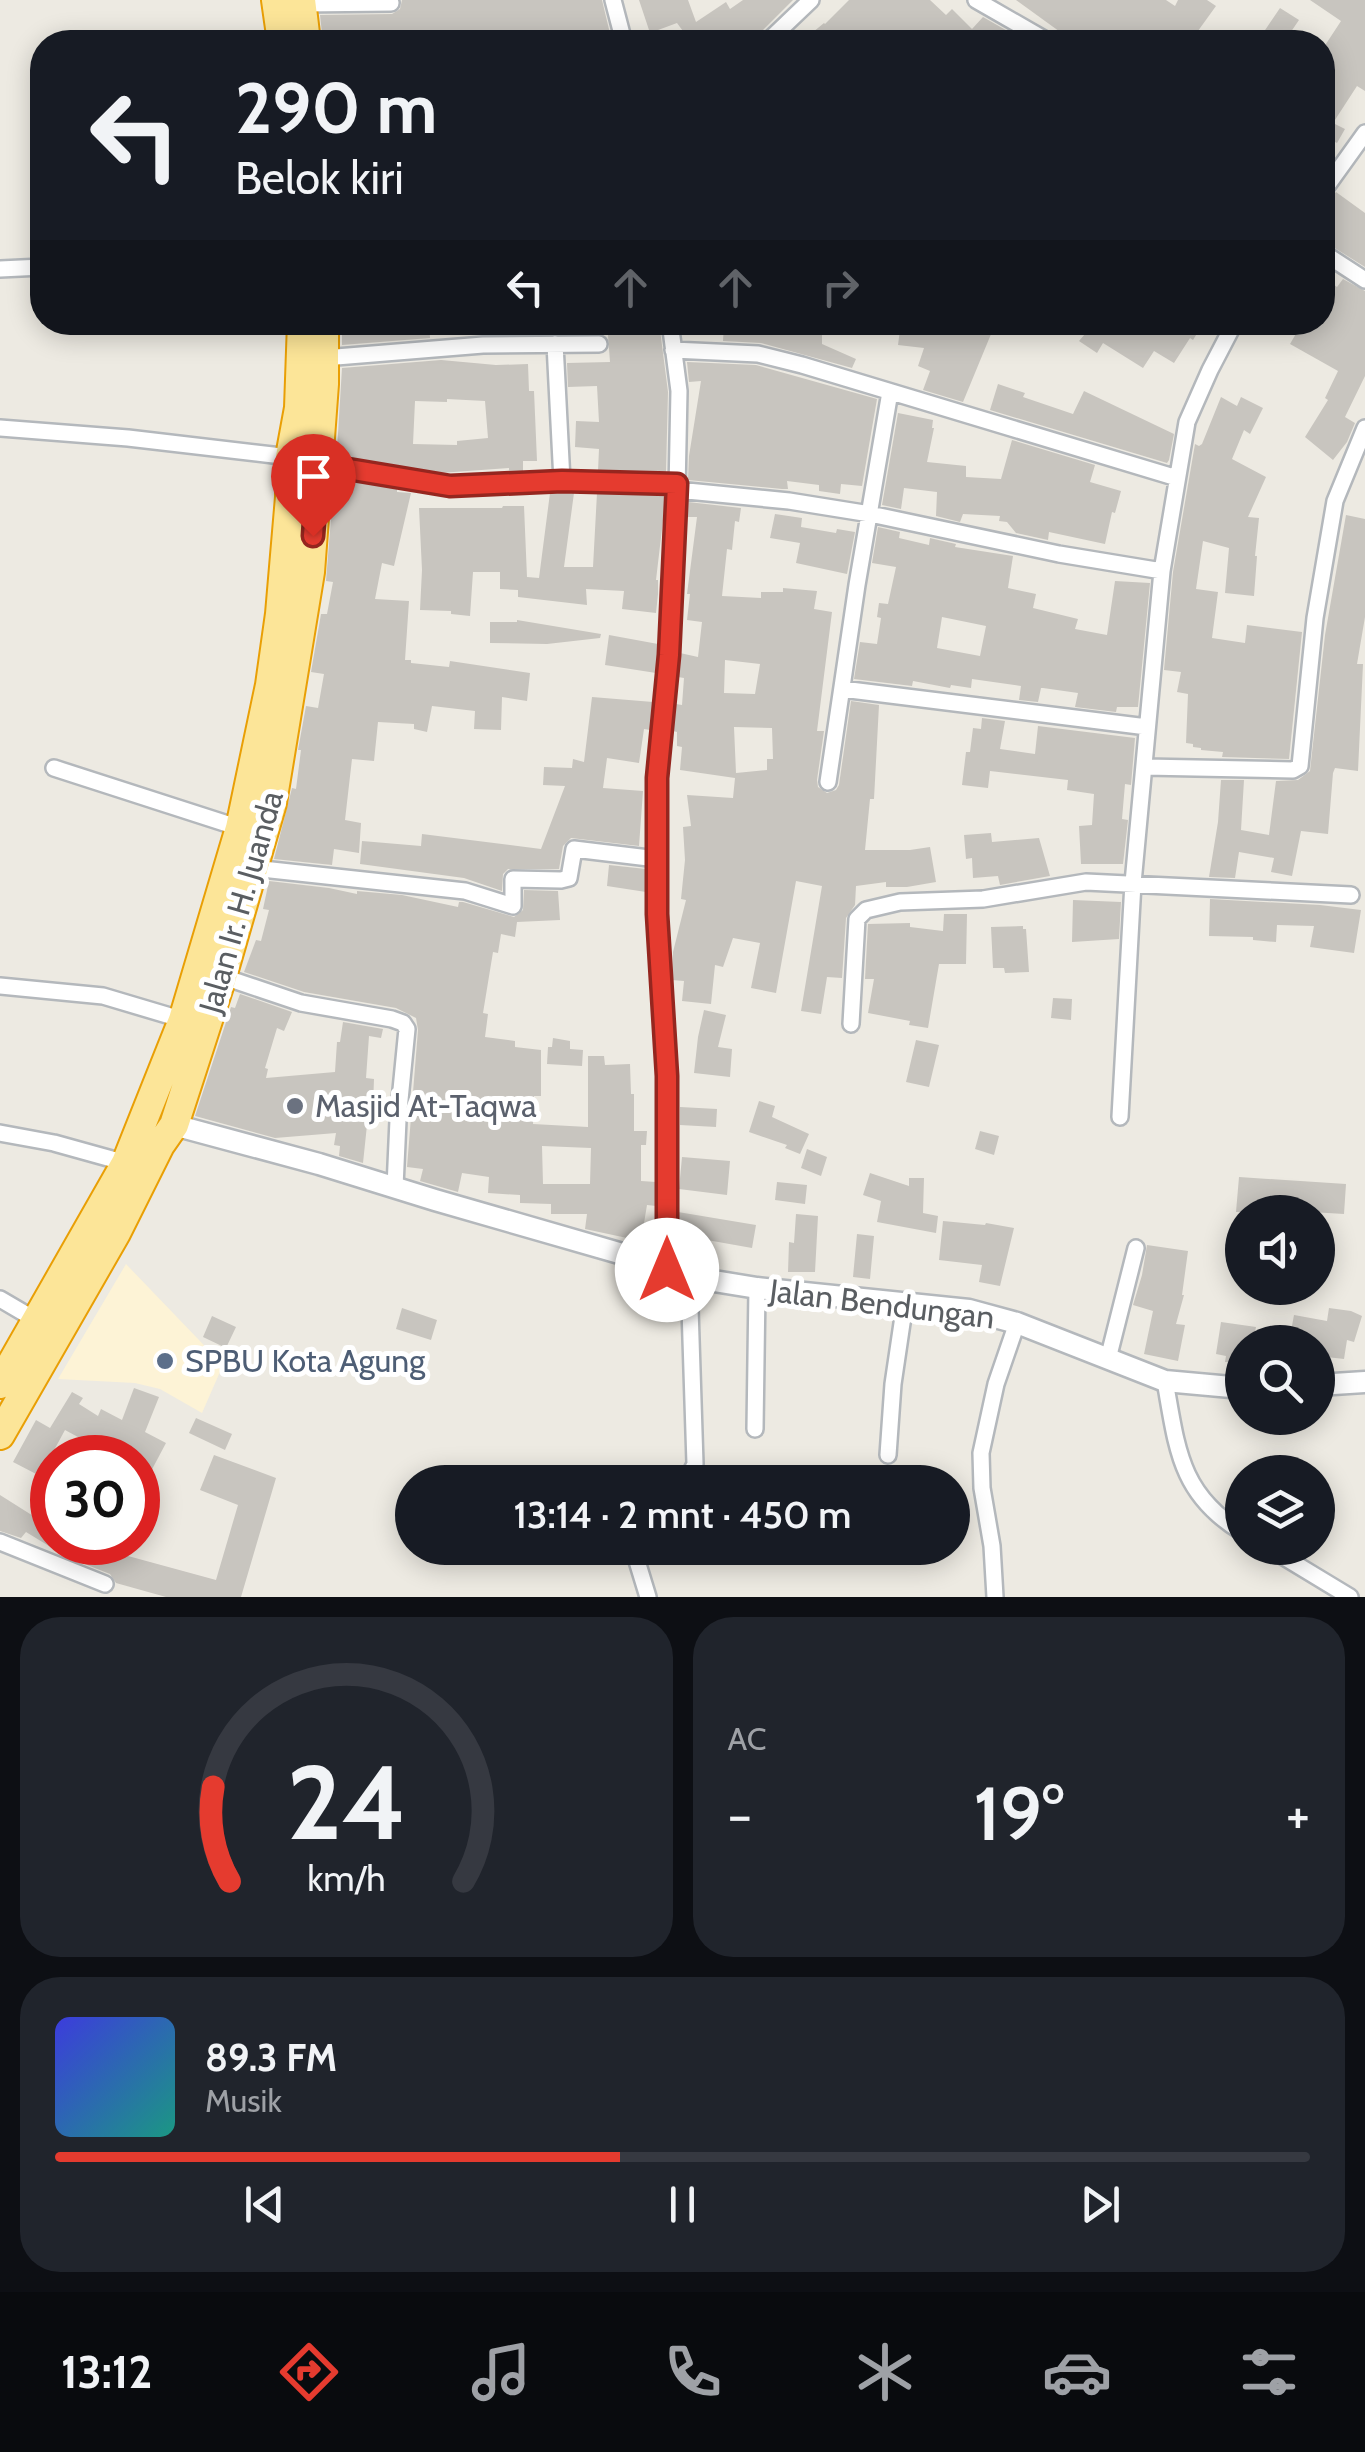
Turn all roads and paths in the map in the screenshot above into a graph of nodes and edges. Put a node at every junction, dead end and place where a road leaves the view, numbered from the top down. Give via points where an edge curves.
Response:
1 (612, 0) edge
2 (811, 0) edge
3 (976, 0) edge
4 (293, 1) edge
5 (391, 3) dead end
6 (285, 30) edge
7 (302, 30) edge
8 (621, 30) edge
9 (780, 30) edge
10 (1028, 30) edge
11 (1365, 133) edge
12 (1335, 175) edge
13 (1335, 260) edge
14 (30, 268) edge
15 (0, 269) edge
16 (1365, 280) edge
17 (301, 335) edge
18 (324, 335) edge
19 (671, 335) edge
20 (1229, 335) edge
21 (554, 344) junction
22 (599, 344) dead end
23 (673, 350) junction
24 (324, 358) junction
25 (890, 392) junction
26 (0, 428) edge
27 (1365, 428) edge
28 (290, 457) junction
29 (318, 464) junction
30 (1177, 478) junction
31 (562, 481) junction
32 (677, 487) junction
33 (870, 514) junction
34 (1162, 571) junction
35 (842, 689) junction
36 (1147, 726) junction
37 (54, 768) dead end
38 (1145, 768) junction
39 (828, 782) dead end
40 (240, 828) junction
41 (657, 859) junction
42 (253, 868) junction
43 (1132, 883) junction
44 (1351, 896) dead end
45 (221, 976) junction
46 (0, 986) edge
47 (195, 1022) junction
48 (852, 1024) dead end
49 (1120, 1117) dead end
50 (174, 1125) junction
51 (0, 1133) edge
52 (126, 1163) junction
53 (396, 1187) junction
54 (1136, 1248) dead end
55 (667, 1270) junction
56 (689, 1278) junction
57 (758, 1288) junction
58 (0, 1299) edge
59 (905, 1303) junction
60 (1017, 1323) junction
61 (47, 1326) junction
62 (1108, 1359) junction
63 (1164, 1381) junction
64 (1365, 1382) edge
65 (0, 1384) edge
66 (1335, 1384) edge
67 (1225, 1386) edge
68 (755, 1428) dead end
69 (0, 1435) edge
70 (888, 1455) dead end
71 (695, 1465) edge
72 (1225, 1520) edge
73 (0, 1542) edge
74 (638, 1565) edge
75 (1293, 1565) edge
76 (105, 1584) dead end
77 (1330, 1591) edge
78 (648, 1597) edge
79 (995, 1597) edge
80 (1350, 1597) edge

1 - 8 street
2 - 9 street
3 - 10 street
4 - 5 street
4 - 6 highway
4 - 7 highway
11 - 12 street
13 - 16 street
14 - 15 street
17 - 28 highway, Jalan Ir. H. Juanda
18 - 24 highway, Jalan Ir. H. Juanda
19 - 23 street
20 - 30 street via 1187,422
21 - 22 street
21 - 24 street
21 - 31 street
23 - 25 street via 758,354
23 - 32 street
24 - 29 highway, Jalan Ir. H. Juanda
25 - 30 street
25 - 33 street
26 - 28 street
27 - 38 street via 1335,501 1300,766
28 - 29 street
28 - 40 highway, Jalan Ir. H. Juanda via 270,685
29 - 31 street via 450,486
29 - 42 highway, Jalan Ir. H. Juanda via 310,572 272,803
30 - 34 street
31 - 32 street
32 - 33 street
32 - 41 street
33 - 34 street
33 - 35 street
34 - 36 street
35 - 36 street
35 - 39 street
36 - 38 street
37 - 40 street
38 - 43 street
40 - 47 highway, Jalan Ir. H. Juanda
41 - 42 street via 574,849 569,878 513,879 513,906 465,890
41 - 55 street
42 - 45 highway, Jalan Ir. H. Juanda
43 - 44 street
43 - 48 street via 1086,882 866,910 857,919
43 - 49 street
45 - 47 highway, Jalan Ir. H. Juanda
45 - 53 street via 300,1003 403,1023
46 - 47 street via 103,996
47 - 50 highway, Jalan Ir. H. Juanda
47 - 52 highway, Jalan Ir. H. Juanda
50 - 53 street, Jalan Bendungan
50 - 61 highway, Jalan Ir. H. Juanda via 116,1232
51 - 52 street
52 - 61 highway, Jalan Ir. H. Juanda
53 - 55 street, Jalan Bendungan
54 - 62 street
55 - 56 street, Jalan Bendungan
56 - 57 street, Jalan Bendungan
56 - 71 street
57 - 59 street, Jalan Bendungan
57 - 68 street
58 - 61 street
59 - 60 street, Jalan Bendungan
59 - 70 street
60 - 62 street, Jalan Bendungan
60 - 79 street via 982,1453
61 - 65 highway, Jalan Ir. H. Juanda
61 - 69 highway, Jalan Ir. H. Juanda
62 - 63 street, Jalan Bendungan
63 - 67 street, Jalan Bendungan
63 - 72 street via 1186,1472 1197,1494
64 - 66 street
73 - 76 street
74 - 78 street
75 - 77 street
77 - 80 street

